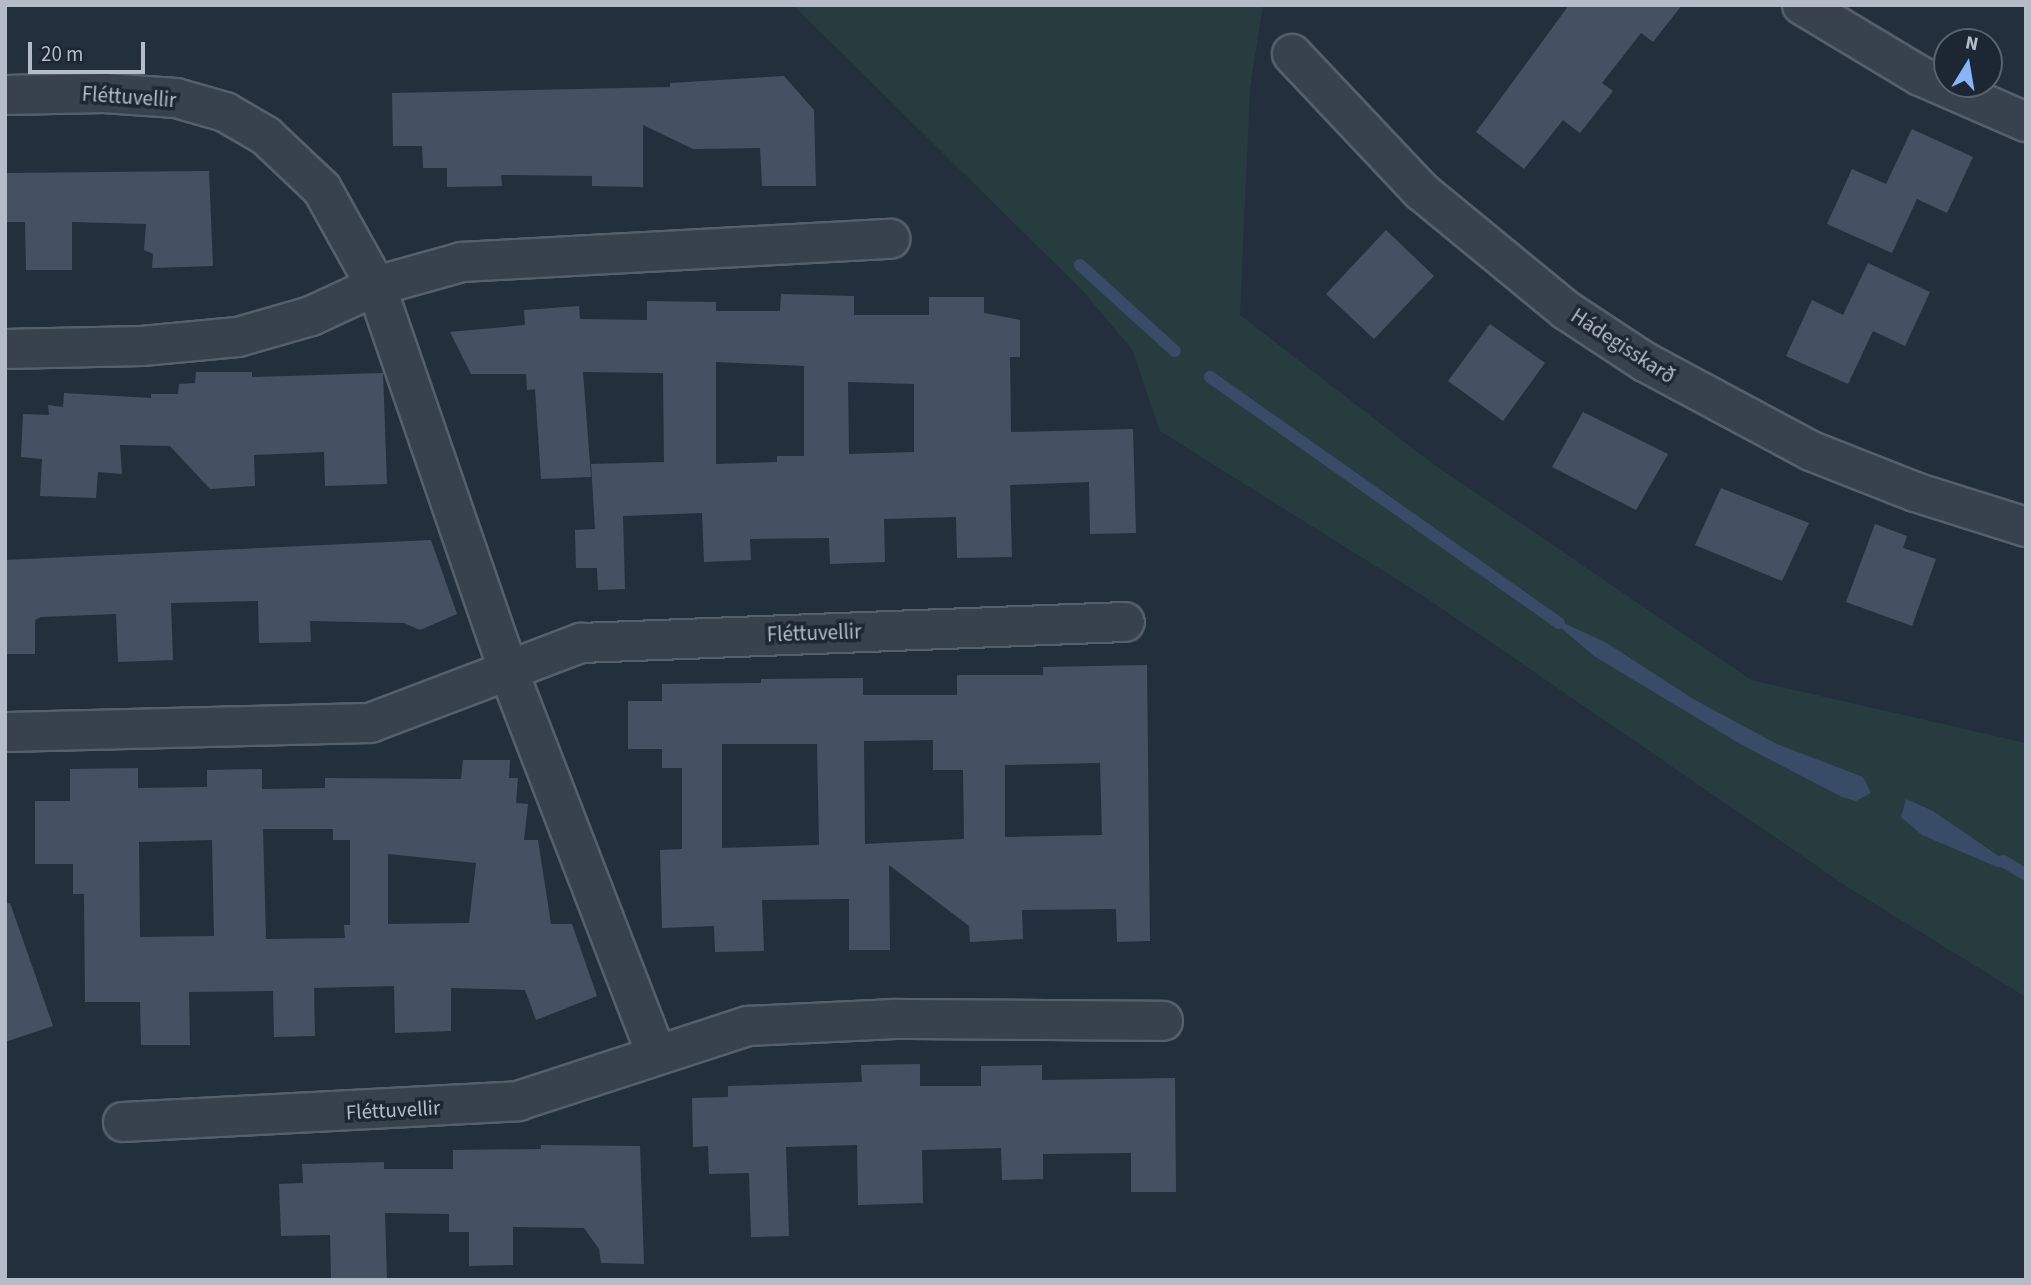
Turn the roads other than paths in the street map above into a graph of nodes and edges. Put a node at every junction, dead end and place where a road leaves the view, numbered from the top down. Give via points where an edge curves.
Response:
1 (1802, 5) edge
2 (1292, 54) dead end
3 (5, 95) edge
4 (2026, 122) edge
5 (890, 239) dead end
6 (376, 286) junction
7 (5, 349) edge
8 (2026, 527) edge
9 (1125, 622) dead end
10 (508, 670) junction
11 (5, 732) edge
12 (1163, 1021) dead end
13 (656, 1054) junction
14 (123, 1122) dead end

1 - 4 street via 1920,76
2 - 8 street, Hádegisskarð via 1354,125 1431,200 1556,302 1645,362 1811,451 1915,492
3 - 6 street, Fléttuvellir via 104,93 176,98 225,112 266,136 322,189
5 - 6 street via 462,262
6 - 7 street via 311,316 238,337 142,346
6 - 10 street, Fléttuvellir
9 - 10 street, Fléttuvellir via 580,643
10 - 11 street, Fléttuvellir via 370,723
10 - 13 street, Fléttuvellir
12 - 13 street, Fléttuvellir via 895,1019 748,1026
13 - 14 street, Fléttuvellir via 632,1067 518,1101

